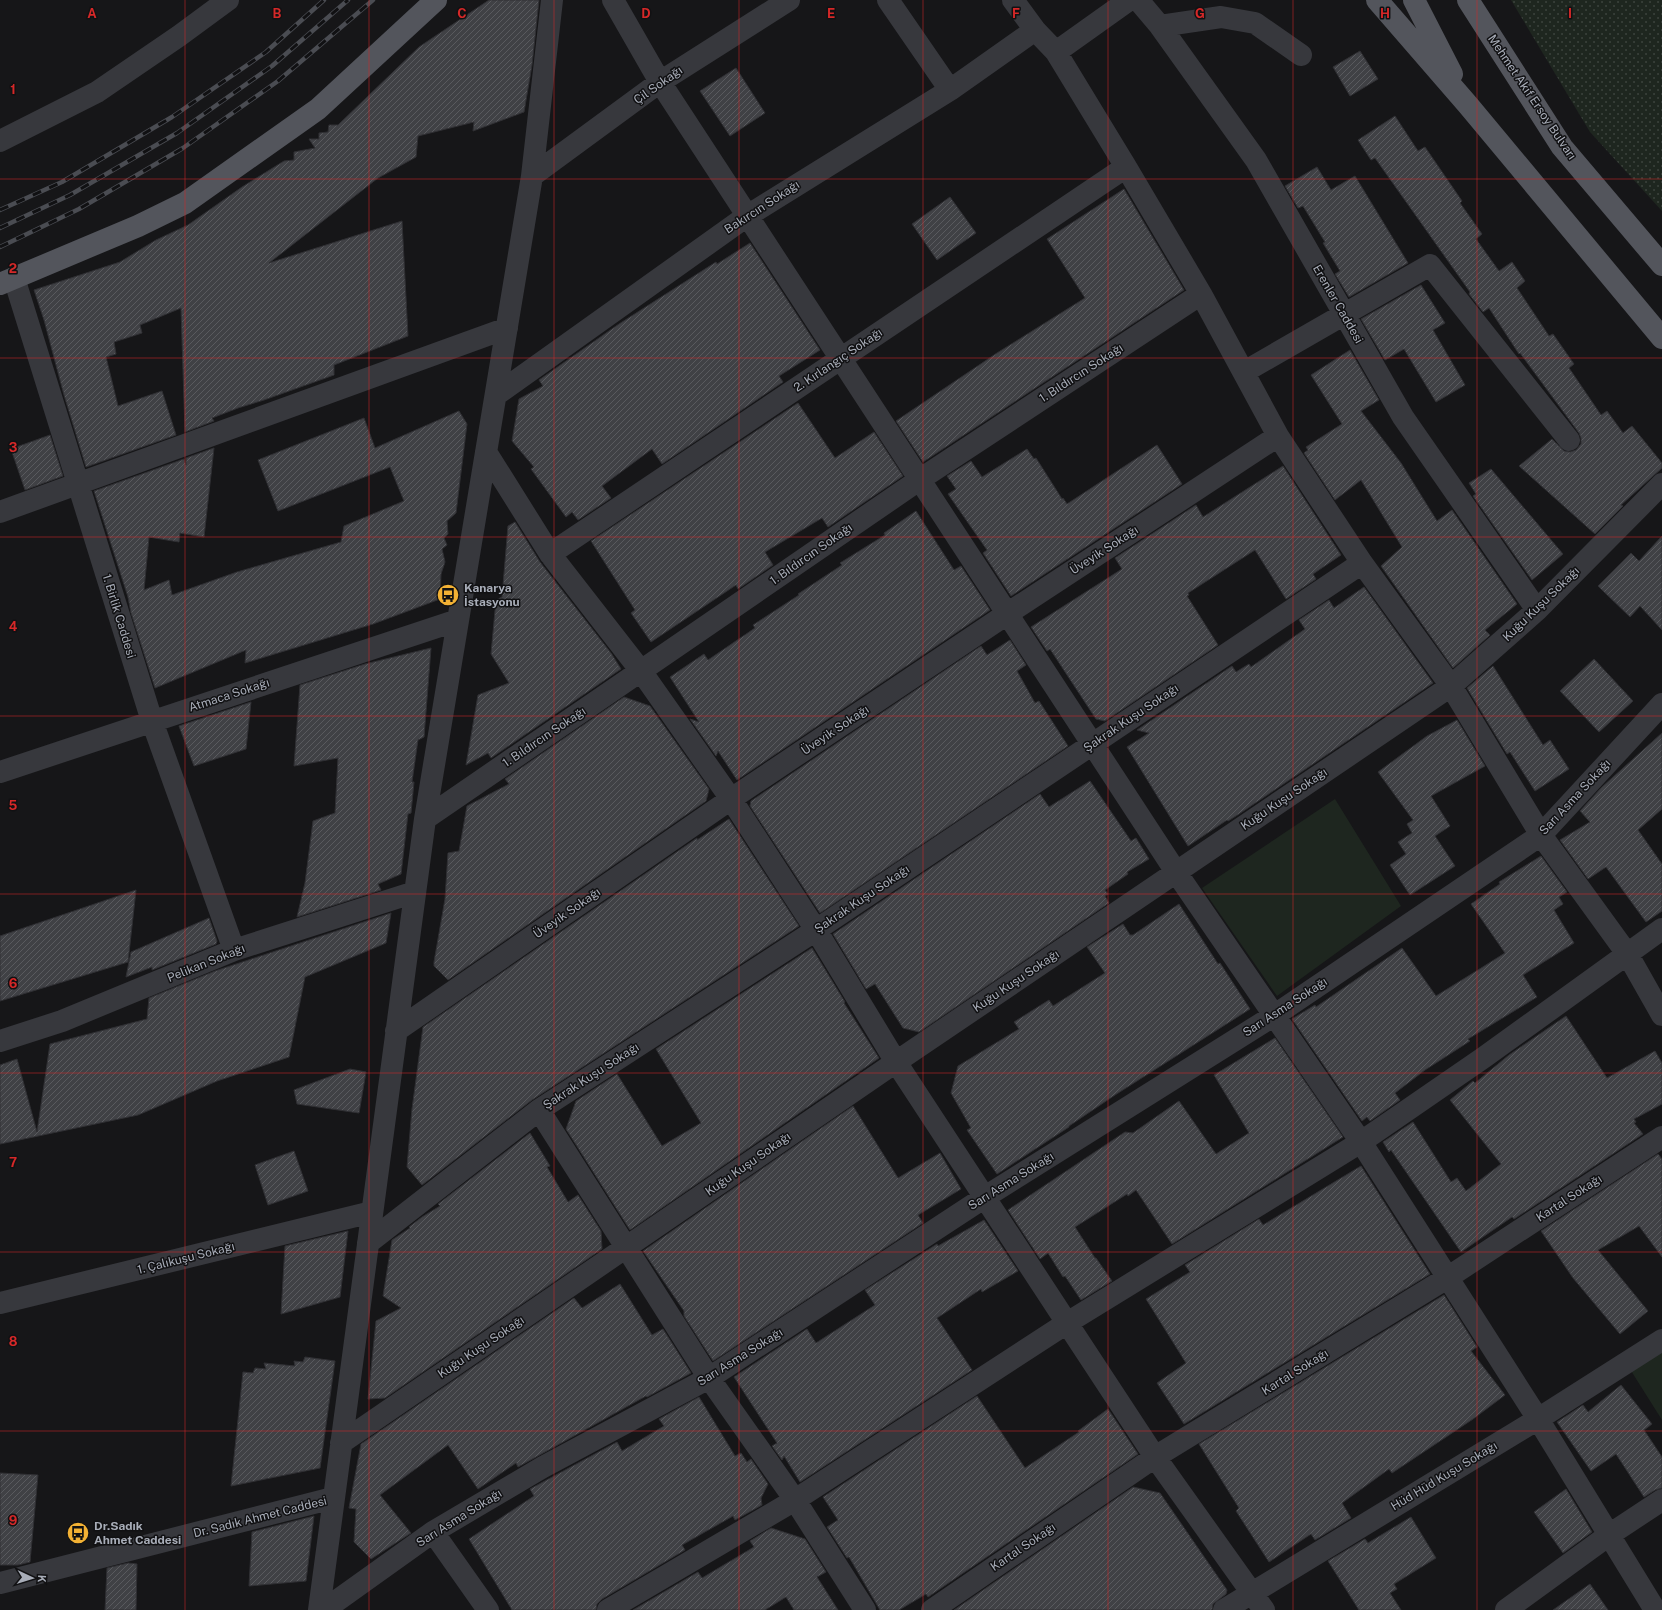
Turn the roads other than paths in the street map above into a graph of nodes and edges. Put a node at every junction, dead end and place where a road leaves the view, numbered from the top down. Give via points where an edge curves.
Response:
1 (228, 0) edge
2 (436, 0) edge
3 (552, 0) edge
4 (614, 0) edge
5 (789, 0) edge
6 (888, 0) edge
7 (1013, 0) edge
8 (1129, 0) edge
9 (1138, 0) edge
10 (1377, 0) edge
11 (1414, 0) edge
12 (1468, 0) edge
13 (1160, 26) junction
14 (1035, 30) junction
15 (1056, 52) junction
16 (1301, 54) dead end
17 (660, 82) junction
18 (950, 90) junction
19 (1468, 105) junction
20 (0, 141) edge
21 (1126, 167) junction
22 (532, 176) junction
23 (747, 216) junction
24 (1662, 265) edge
25 (7, 281) edge
26 (1201, 294) junction
27 (1344, 313) junction
28 (506, 328) junction
29 (1662, 338) edge
30 (840, 359) junction
31 (1244, 372) junction
32 (496, 394) junction
33 (1278, 436) junction
34 (1569, 440) dead end
35 (486, 452) junction
36 (919, 480) junction
37 (77, 483) junction
38 (1662, 484) edge
39 (0, 512) edge
40 (550, 554) junction
41 (1362, 563) junction
42 (1537, 610) junction
43 (1007, 614) junction
44 (458, 620) junction
45 (641, 671) junction
46 (1452, 686) junction
47 (1662, 704) edge
48 (152, 720) junction
49 (1092, 744) junction
50 (0, 772) edge
51 (731, 799) junction
52 (425, 819) junction
53 (1541, 835) junction
54 (1176, 872) junction
55 (415, 892) junction
56 (816, 930) junction
57 (1662, 930) edge
58 (234, 950) junction
59 (1628, 955) junction
60 (1275, 1015) junction
61 (1662, 1016) edge
62 (396, 1031) junction
63 (0, 1041) edge
64 (896, 1062) junction
65 (539, 1110) junction
66 (1662, 1137) edge
67 (1361, 1142) junction
68 (985, 1197) junction
69 (372, 1212) junction
70 (368, 1244) junction
71 (626, 1248) junction
72 (1447, 1278) junction
73 (0, 1303) edge
74 (1067, 1323) junction
75 (1662, 1340) edge
76 (709, 1378) junction
77 (1538, 1419) junction
78 (341, 1443) junction
79 (1155, 1458) junction
80 (333, 1498) junction
81 (795, 1500) junction
82 (1662, 1500) edge
83 (433, 1532) junction
84 (1609, 1535) junction
85 (0, 1583) edge
86 (1252, 1592) junction
87 (319, 1610) edge
88 (324, 1610) edge
89 (488, 1610) edge
90 (608, 1610) edge
91 (865, 1610) edge
92 (932, 1610) edge
93 (1224, 1610) edge
94 (1264, 1610) edge
95 (1506, 1610) edge
96 (1655, 1610) edge

1 - 20 street via 97,92
2 - 25 main road via 318,109 194,197 138,226
3 - 22 street
4 - 17 street
5 - 17 street, Çil Sokağı
6 - 18 street
7 - 14 street
8 - 15 street
9 - 13 street, Erenler Caddesi
10 - 19 main road
11 - 19 main road
12 - 24 main road, Mehmet Akif Ersoy Bulvarı via 1562,147
13 - 16 street via 1221,17 1255,23
13 - 27 street, Erenler Caddesi via 1256,160
14 - 15 street
14 - 18 street, Bakırcın Sokağı
15 - 21 street
17 - 22 street, Çil Sokağı
17 - 23 street
18 - 23 street, Bakırcın Sokağı
19 - 29 main road
21 - 26 street
21 - 30 street, 2. Kırlangıç Sokağı
22 - 28 street
23 - 30 street
23 - 32 street, Bakırcın Sokağı
25 - 37 street, 1. Birlik Caddesi
26 - 31 street
26 - 36 street, 1. Bıldırcın Sokağı
27 - 31 street
27 - 34 street via 1430,265
27 - 42 street, Erenler Caddesi via 1403,417
28 - 32 street
28 - 37 street
30 - 36 street
30 - 40 street, 2. Kırlangıç Sokağı
31 - 33 street
32 - 35 street
33 - 41 street
33 - 43 street, Üveyik Sokağı
35 - 40 street
35 - 44 street
36 - 43 street
36 - 45 street, 1. Bıldırcın Sokağı
37 - 39 street
37 - 48 street, 1. Birlik Caddesi
38 - 42 street, Kuğu Kuşu Sokağı
40 - 45 street
41 - 46 street
41 - 49 street, Şakrak Kuşu Sokağı
42 - 46 street, Kuğu Kuşu Sokağı
43 - 49 street
43 - 51 street, Üveyik Sokağı
44 - 48 street, Atmaca Sokağı
44 - 52 street
45 - 51 street
45 - 52 street, 1. Bıldırcın Sokağı
46 - 53 street
46 - 54 street, Kuğu Kuşu Sokağı
47 - 53 street, Sarı Asma Sokağı
48 - 50 street, Atmaca Sokağı
48 - 58 street, 1. Birlik Caddesi
49 - 54 street
49 - 56 street, Şakrak Kuşu Sokağı
51 - 56 street
51 - 62 street, Üveyik Sokağı
52 - 55 street
53 - 59 street
53 - 60 street, Sarı Asma Sokağı
54 - 60 street
54 - 64 street, Kuğu Kuşu Sokağı
55 - 58 street, Pelikan Sokağı
55 - 62 street
56 - 64 street
56 - 65 street, Şakrak Kuşu Sokağı
57 - 59 street
58 - 63 street, Pelikan Sokağı via 62,1021
59 - 61 street
59 - 67 street
60 - 67 street
60 - 68 street, Sarı Asma Sokağı
62 - 69 street
64 - 68 street
64 - 71 street, Kuğu Kuşu Sokağı
65 - 70 street, Şakrak Kuşu Sokağı
65 - 71 street
66 - 72 street, Kartal Sokağı
67 - 72 street
67 - 74 street
68 - 74 street
68 - 76 street, Sarı Asma Sokağı
69 - 70 street
69 - 73 street, 1. Çalıkuşu Sokağı
70 - 78 street
71 - 76 street
71 - 78 street, Kuğu Kuşu Sokağı
72 - 77 street
72 - 79 street, Kartal Sokağı
74 - 79 street
74 - 81 street
75 - 77 street, Hüd Hüd Kuşu Sokağı
76 - 81 street
76 - 83 street, Sarı Asma Sokağı via 543,1467
77 - 84 street
77 - 86 street, Hüd Hüd Kuşu Sokağı
78 - 80 street
79 - 86 street
79 - 92 street, Kartal Sokağı
80 - 85 street, Dr. Sadık Ahmet Caddesi
80 - 87 street
81 - 90 street
81 - 91 street
82 - 84 street
83 - 88 street, Sarı Asma Sokağı
83 - 89 street
84 - 95 street
84 - 96 street
86 - 93 street, Hüd Hüd Kuşu Sokağı
86 - 94 street

